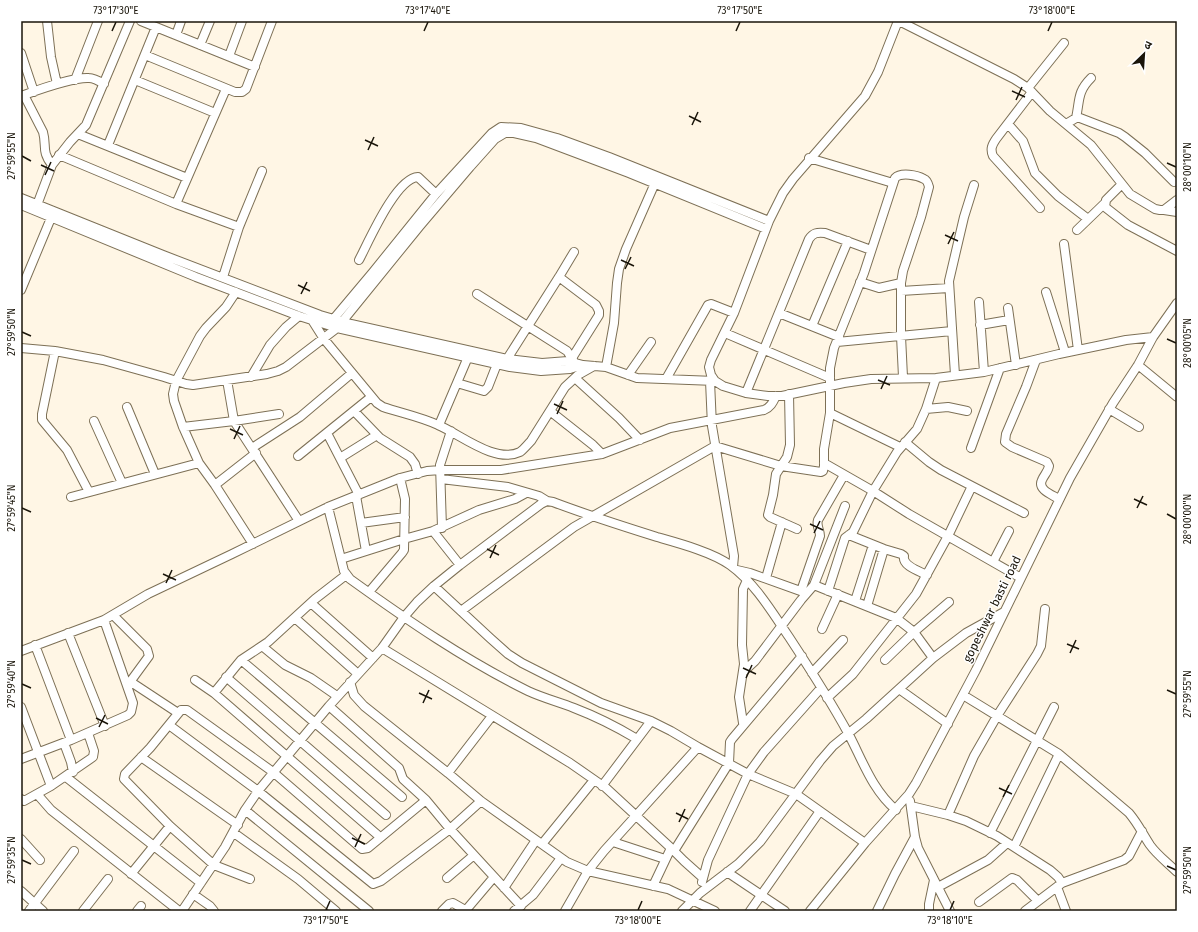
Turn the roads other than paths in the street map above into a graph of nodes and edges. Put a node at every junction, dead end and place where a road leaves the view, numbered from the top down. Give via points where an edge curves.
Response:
1 (46, 21) edge
2 (98, 21) edge
3 (130, 21) edge
4 (141, 21) edge
5 (181, 21) edge
6 (210, 21) edge
7 (242, 21) edge
8 (272, 21) edge
9 (899, 21) edge
10 (915, 25) edge
11 (156, 27) junction
12 (176, 35) junction
13 (1064, 43) dead end
14 (200, 45) junction
15 (21, 53) edge
16 (145, 55) junction
17 (229, 56) junction
18 (255, 67) junction
19 (1091, 78) dead end
20 (75, 80) junction
21 (135, 80) junction
22 (57, 84) junction
23 (104, 84) junction
24 (226, 88) junction
25 (1030, 90) junction
26 (34, 92) junction
27 (22, 95) edge
28 (215, 113) junction
29 (1076, 118) junction
30 (1008, 124) junction
31 (1066, 124) junction
32 (78, 134) junction
33 (108, 146) junction
34 (59, 155) junction
35 (809, 158) junction
36 (52, 164) junction
37 (262, 171) dead end
38 (187, 178) junction
39 (1174, 182) dead end
40 (655, 183) junction
41 (893, 183) junction
42 (974, 185) dead end
43 (1121, 185) junction
44 (436, 194) junction
45 (21, 198) edge
46 (1177, 200) edge
47 (1105, 203) junction
48 (176, 204) junction
49 (21, 205) edge
50 (37, 205) junction
51 (1040, 208) dead end
52 (1164, 210) junction
53 (1177, 212) edge
54 (51, 218) junction
55 (1088, 219) junction
56 (768, 225) junction
57 (239, 227) junction
58 (1077, 230) dead end
59 (848, 241) junction
60 (1064, 244) dead end
61 (871, 250) junction
62 (1177, 251) edge
63 (574, 252) dead end
64 (359, 260) dead end
65 (223, 277) junction
66 (560, 277) junction
67 (23, 281) edge
68 (860, 282) junction
69 (902, 287) junction
70 (949, 288) junction
71 (21, 290) edge
72 (236, 292) junction
73 (1046, 292) dead end
74 (477, 294) dead end
75 (978, 302) dead end
76 (1177, 303) edge
77 (1008, 308) dead end
78 (734, 313) junction
79 (779, 313) junction
80 (299, 316) junction
81 (312, 320) junction
82 (1009, 320) junction
83 (330, 323) junction
84 (339, 325) junction
85 (812, 326) junction
86 (980, 326) junction
87 (528, 327) junction
88 (952, 331) junction
89 (725, 333) junction
90 (901, 336) junction
91 (1153, 337) junction
92 (324, 339) junction
93 (838, 339) junction
94 (651, 342) dead end
95 (21, 348) edge
96 (764, 350) junction
97 (1078, 350) junction
98 (55, 351) junction
99 (1065, 352) junction
100 (468, 357) junction
101 (507, 360) junction
102 (1036, 360) junction
103 (577, 362) junction
104 (496, 364) junction
105 (1016, 365) junction
106 (1138, 365) junction
107 (594, 366) junction
108 (606, 367) junction
109 (1000, 368) junction
110 (984, 372) junction
111 (352, 373) junction
112 (628, 375) junction
113 (955, 375) junction
114 (251, 377) junction
115 (903, 377) junction
116 (575, 378) junction
117 (936, 378) junction
118 (666, 379) junction
119 (227, 380) junction
120 (176, 381) junction
121 (712, 381) junction
122 (830, 382) junction
123 (457, 383) junction
124 (746, 393) junction
125 (789, 394) junction
126 (776, 396) junction
127 (371, 397) junction
128 (1177, 397) edge
129 (127, 407) dead end
130 (926, 409) junction
131 (1109, 409) junction
132 (354, 411) junction
133 (550, 411) junction
134 (967, 411) dead end
135 (830, 413) junction
136 (279, 414) dead end
137 (711, 419) junction
138 (94, 421) dead end
139 (234, 421) junction
140 (439, 425) junction
141 (183, 426) junction
142 (1140, 427) dead end
143 (450, 431) junction
144 (327, 433) junction
145 (377, 435) junction
146 (640, 440) junction
147 (903, 444) junction
148 (715, 446) junction
149 (971, 448) dead end
150 (254, 451) junction
151 (602, 454) junction
152 (298, 456) dead end
153 (340, 458) junction
154 (200, 463) junction
155 (824, 463) junction
156 (781, 466) junction
157 (441, 470) junction
158 (155, 474) junction
159 (418, 474) junction
160 (844, 475) junction
161 (400, 478) junction
162 (441, 480) junction
163 (122, 483) junction
164 (215, 485) junction
165 (972, 486) junction
166 (873, 491) junction
167 (89, 492) junction
168 (526, 493) junction
169 (357, 495) junction
170 (70, 497) dead end
171 (1059, 499) junction
172 (547, 502) junction
173 (845, 506) dead end
174 (328, 507) junction
175 (1024, 513) dead end
176 (405, 516) junction
177 (591, 516) junction
178 (299, 521) junction
179 (782, 522) junction
180 (361, 523) junction
181 (442, 528) junction
182 (797, 529) dead end
183 (433, 531) junction
184 (1009, 531) dead end
185 (849, 535) junction
186 (948, 536) junction
187 (404, 539) junction
188 (252, 544) junction
189 (873, 545) junction
190 (884, 549) junction
191 (366, 551) junction
192 (341, 559) junction
193 (993, 562) junction
194 (460, 565) junction
195 (734, 568) junction
196 (346, 575) junction
197 (927, 575) junction
198 (766, 578) junction
199 (1021, 578) junction
200 (747, 580) junction
201 (814, 585) junction
202 (434, 586) junction
203 (828, 591) junction
204 (369, 592) junction
205 (804, 592) junction
206 (838, 594) junction
207 (855, 601) junction
208 (949, 602) dead end
209 (311, 603) junction
210 (867, 606) junction
211 (1045, 608) dead end
212 (461, 611) junction
213 (1004, 612) junction
214 (113, 615) junction
215 (404, 617) junction
216 (295, 618) junction
217 (896, 618) junction
218 (104, 620) junction
219 (782, 626) junction
220 (822, 629) dead end
221 (914, 632) junction
222 (68, 633) junction
223 (843, 640) dead end
224 (35, 646) junction
225 (262, 646) junction
226 (382, 648) junction
227 (21, 651) edge
228 (802, 656) junction
229 (373, 658) junction
230 (933, 658) junction
231 (241, 660) junction
232 (885, 660) dead end
233 (743, 672) junction
234 (812, 673) junction
235 (358, 674) junction
236 (226, 677) junction
237 (195, 680) dead end
238 (127, 682) junction
239 (350, 682) junction
240 (821, 688) junction
241 (899, 688) junction
242 (214, 693) junction
243 (963, 695) junction
244 (337, 696) junction
245 (827, 698) junction
246 (329, 706) junction
247 (21, 707) edge
248 (1054, 707) dead end
249 (178, 713) junction
250 (492, 716) junction
251 (997, 716) junction
252 (651, 721) junction
253 (314, 722) junction
254 (743, 724) junction
255 (948, 724) junction
256 (169, 725) junction
257 (105, 726) junction
258 (88, 733) junction
259 (848, 733) junction
260 (637, 739) junction
261 (300, 740) junction
262 (1037, 740) junction
263 (68, 741) junction
264 (698, 748) junction
265 (38, 752) junction
266 (1058, 754) junction
267 (286, 756) junction
268 (141, 757) junction
269 (21, 759) edge
270 (729, 763) junction
271 (273, 772) junction
272 (448, 772) junction
273 (69, 774) junction
274 (748, 774) junction
275 (594, 780) junction
276 (51, 786) junction
277 (602, 786) junction
278 (258, 791) junction
279 (38, 794) junction
280 (796, 794) junction
281 (909, 794) junction
282 (402, 797) dead end
283 (21, 799) edge
284 (426, 800) junction
285 (481, 801) junction
286 (911, 806) junction
287 (245, 810) junction
288 (896, 810) junction
289 (820, 811) junction
290 (386, 815) dead end
291 (948, 815) junction
292 (636, 817) junction
293 (238, 825) junction
294 (170, 826) junction
295 (450, 829) junction
296 (1142, 831) junction
297 (234, 833) junction
298 (990, 833) junction
299 (380, 837) junction
300 (915, 837) junction
301 (21, 839) edge
302 (539, 842) junction
303 (613, 842) junction
304 (865, 843) junction
305 (1007, 843) junction
306 (154, 846) junction
307 (1014, 847) junction
308 (673, 850) junction
309 (74, 851) dead end
310 (474, 856) junction
311 (561, 858) junction
312 (665, 859) junction
313 (40, 860) dead end
314 (214, 865) junction
315 (588, 871) junction
316 (727, 872) junction
317 (1177, 872) edge
318 (131, 874) junction
319 (494, 877) junction
320 (447, 878) dead end
321 (703, 878) junction
322 (108, 879) dead end
323 (250, 879) dead end
324 (201, 883) junction
325 (936, 884) junction
326 (1060, 885) junction
327 (653, 886) junction
328 (504, 888) junction
329 (21, 891) edge
330 (700, 892) junction
331 (193, 894) junction
332 (761, 896) junction
333 (693, 900) junction
334 (979, 902) dead end
335 (1038, 902) junction
336 (35, 904) junction
337 (518, 908) edge
338 (29, 911) edge
339 (43, 911) edge
340 (83, 911) edge
341 (179, 911) edge
342 (182, 911) edge
343 (214, 911) edge
344 (335, 911) edge
345 (369, 911) edge
346 (442, 911) edge
347 (466, 911) edge
348 (565, 911) edge
349 (682, 911) edge
350 (715, 911) edge
351 (750, 911) edge
352 (785, 911) edge
353 (810, 911) edge
354 (877, 911) edge
355 (929, 911) edge
356 (950, 911) edge
357 (1025, 911) edge
358 (1066, 911) edge

1 - 22 street
2 - 20 street
3 - 23 street
4 - 11 street
5 - 12 street
6 - 14 street
7 - 17 street
8 - 18 street
9 - 10 street
9 - 35 street via 865,96
10 - 25 street
11 - 12 street
11 - 16 street
12 - 14 street
13 - 25 street
14 - 17 street
15 - 26 street
16 - 21 street
16 - 24 street
17 - 18 street
18 - 24 street via 246,89 242,92
19 - 29 street via 1080,93
20 - 22 street
20 - 23 street via 89,78
21 - 28 street
21 - 33 street
22 - 26 street
23 - 32 street via 86,125
24 - 28 street
25 - 30 street
25 - 31 street
26 - 27 street
27 - 36 street via 43,132 46,158
28 - 38 street
29 - 31 street
29 - 39 street via 1119,133 1145,153
30 - 51 street via 991,151
30 - 55 street via 1023,141 1034,173
31 - 43 street via 1091,145
32 - 33 street
32 - 34 street
33 - 38 street
34 - 36 street
34 - 48 street
35 - 41 street
35 - 56 street via 783,193
36 - 50 street
37 - 57 street
38 - 48 street
40 - 56 street
40 - 84 street via 536,138 514,133 499,135
40 - 108 street via 619,269 614,323
41 - 61 street
41 - 69 street via 901,174 924,179 929,187 903,271
42 - 70 street via 952,266
43 - 47 street
43 - 52 street via 1138,199
44 - 56 street via 492,133 501,127 521,128 609,157
44 - 64 street via 418,177 408,179 391,200
44 - 83 street
45 - 50 street
46 - 52 street
47 - 55 street
47 - 62 street via 1105,207 1128,225
48 - 57 street
49 - 54 street
50 - 65 street
52 - 53 street
54 - 67 street
54 - 72 street
55 - 58 street
56 - 78 street
57 - 65 street
59 - 61 street
59 - 79 street via 825,233 812,234
59 - 85 street
60 - 97 street
61 - 68 street
63 - 66 street
65 - 83 street
66 - 87 street
66 - 103 street via 596,305 599,311
67 - 71 street
68 - 69 street via 879,288
68 - 93 street
69 - 70 street
69 - 90 street
70 - 88 street
72 - 80 street
72 - 120 street via 200,336
73 - 99 street
74 - 87 street
75 - 86 street
76 - 91 street, gopeshwar basti road
77 - 82 street
78 - 89 street
78 - 118 street via 708,305
79 - 85 street
79 - 96 street
80 - 81 street
80 - 114 street via 270,345
81 - 83 street
81 - 92 street
82 - 86 street
82 - 105 street
83 - 84 street
84 - 92 street
84 - 100 street
84 - 101 street
85 - 93 street
86 - 110 street
87 - 101 street
87 - 103 street via 567,351
88 - 90 street
88 - 113 street
89 - 96 street
89 - 121 street via 709,367
90 - 93 street
90 - 115 street
91 - 97 street
91 - 106 street, gopeshwar basti road
92 - 111 street
92 - 114 street via 286,367
93 - 122 street via 832,359
94 - 112 street
95 - 98 street
96 - 122 street
96 - 124 street
97 - 99 street
98 - 120 street via 103,360
98 - 167 street via 42,420 67,450
99 - 102 street
100 - 104 street
100 - 123 street
101 - 103 street
102 - 105 street
102 - 171 street via 1005,442 1047,462 1049,466 1042,480 1042,489
103 - 104 street via 570,369 541,371
103 - 107 street
104 - 123 street via 488,387 484,390
105 - 109 street
106 - 128 street
106 - 131 street, gopeshwar basti road
107 - 108 street
107 - 116 street
108 - 112 street
109 - 110 street
109 - 149 street
110 - 113 street
111 - 127 street
111 - 150 street via 300,417
112 - 118 street via 637,378
113 - 117 street
114 - 119 street
115 - 117 street
115 - 122 street
116 - 133 street via 565,387
116 - 146 street
117 - 130 street
118 - 121 street
119 - 120 street via 193,385
119 - 139 street
120 - 141 street via 174,401
121 - 124 street
121 - 137 street
122 - 125 street
122 - 135 street
123 - 140 street
124 - 126 street
125 - 126 street
125 - 156 street via 790,445 787,458
126 - 137 street via 769,408
127 - 132 street
127 - 140 street via 383,407
129 - 158 street
130 - 134 street via 948,407
130 - 147 street via 917,429
131 - 142 street
131 - 171 street, gopeshwar basti road
132 - 144 street
132 - 145 street
133 - 143 street via 528,445 514,454 480,448
133 - 151 street
135 - 147 street
135 - 155 street
136 - 139 street
137 - 146 street via 670,428
137 - 148 street
138 - 163 street
139 - 141 street
139 - 150 street
140 - 143 street
141 - 154 street
143 - 157 street
144 - 152 street
144 - 153 street
145 - 153 street
145 - 159 street via 410,457
146 - 151 street
147 - 165 street via 941,470
147 - 166 street
148 - 156 street
148 - 177 street
148 - 195 street
150 - 164 street
150 - 178 street
151 - 157 street via 501,470
153 - 169 street
154 - 158 street
154 - 164 street
155 - 156 street via 821,472
155 - 160 street
156 - 179 street via 776,474 768,515
157 - 159 street
157 - 162 street
158 - 163 street
159 - 161 street
160 - 166 street
160 - 205 street via 816,524 820,536
161 - 169 street
161 - 176 street via 405,499
162 - 168 street via 498,485
162 - 181 street
163 - 167 street
164 - 188 street
165 - 175 street
165 - 186 street
166 - 185 street via 853,532
166 - 186 street
167 - 170 street
168 - 172 street
168 - 181 street via 479,510
169 - 174 street
169 - 180 street
171 - 199 street, gopeshwar basti road
172 - 177 street
172 - 194 street
173 - 201 street
174 - 178 street
174 - 192 street
176 - 180 street
176 - 187 street
177 - 195 street via 691,547
177 - 212 street
178 - 188 street
179 - 182 street
179 - 198 street
180 - 191 street
181 - 183 street
183 - 187 street
183 - 194 street
184 - 193 street
185 - 189 street
185 - 203 street via 844,541
186 - 193 street
186 - 197 street
187 - 191 street
187 - 204 street via 402,553
188 - 214 street via 148,594
189 - 190 street
189 - 207 street
190 - 197 street via 901,554 904,556 905,564
190 - 210 street
191 - 192 street
192 - 196 street
193 - 199 street
194 - 202 street
195 - 198 street
195 - 200 street
196 - 204 street
196 - 209 street
197 - 217 street via 916,594
198 - 205 street
199 - 213 street, gopeshwar basti road
200 - 219 street
200 - 233 street via 743,589
201 - 203 street
201 - 205 street
202 - 212 street
202 - 215 street
203 - 206 street
204 - 215 street
205 - 219 street
206 - 207 street
206 - 220 street
207 - 210 street
208 - 221 street
209 - 216 street
209 - 229 street
210 - 217 street
211 - 251 street via 1041,646
212 - 252 street via 508,654 522,663 601,703
213 - 230 street via 966,633
213 - 243 street, gopeshwar basti road
214 - 218 street
214 - 238 street via 149,653
215 - 226 street
215 - 260 street via 497,675 536,695 575,708
216 - 225 street
216 - 235 street
217 - 221 street
217 - 245 street via 853,674
218 - 222 street
218 - 238 street
219 - 228 street
219 - 233 street via 755,661
221 - 230 street
221 - 232 street
222 - 224 street
222 - 257 street
223 - 234 street
224 - 227 street
224 - 263 street
225 - 231 street
225 - 244 street via 284,665 312,678
226 - 229 street
226 - 250 street
228 - 234 street
228 - 254 street
229 - 235 street
230 - 241 street
231 - 236 street
231 - 253 street
233 - 254 street via 740,697
234 - 240 street
235 - 239 street
236 - 242 street
236 - 261 street
237 - 242 street
238 - 249 street
238 - 257 street via 133,703 131,712
239 - 244 street
239 - 272 street via 354,695 364,706
240 - 245 street
240 - 274 street via 768,747
241 - 255 street
241 - 259 street
242 - 267 street
243 - 251 street
243 - 255 street, gopeshwar basti road
244 - 246 street
245 - 259 street
246 - 253 street
246 - 284 street via 399,768 403,779
247 - 265 street
248 - 262 street
249 - 256 street
249 - 271 street via 183,709 187,710
250 - 272 street
250 - 275 street
251 - 262 street
251 - 291 street via 971,762
252 - 260 street
252 - 264 street
253 - 261 street
253 - 282 street
254 - 270 street via 730,742
255 - 281 street, gopeshwar basti road
256 - 268 street
256 - 278 street
257 - 258 street
258 - 263 street
258 - 273 street via 94,755
259 - 280 street via 820,761
259 - 288 street via 879,791
260 - 277 street
261 - 267 street
261 - 290 street
262 - 266 street
262 - 298 street
263 - 265 street
263 - 273 street via 71,762
264 - 270 street
264 - 292 street
265 - 269 street
265 - 276 street
266 - 296 street via 1129,813
266 - 307 street
267 - 271 street
267 - 299 street
268 - 293 street
268 - 294 street via 125,774 124,780
270 - 274 street
270 - 308 street
271 - 278 street
271 - 299 street via 362,849 368,848
272 - 285 street
273 - 276 street
273 - 306 street
274 - 280 street
274 - 321 street via 708,860
275 - 277 street
275 - 302 street
276 - 279 street
277 - 292 street
278 - 287 street
278 - 295 street via 374,884
279 - 283 street via 24,801
279 - 318 street via 51,810
280 - 289 street
280 - 316 street via 760,842
281 - 286 street
281 - 288 street, gopeshwar basti road
284 - 295 street
284 - 299 street
285 - 295 street
285 - 302 street
286 - 291 street
286 - 300 street
287 - 293 street
287 - 345 street
288 - 304 street, gopeshwar basti road
289 - 304 street
289 - 332 street
291 - 298 street
292 - 303 street
292 - 308 street
293 - 297 street
294 - 306 street
294 - 314 street
295 - 310 street
296 - 317 street via 1150,845
296 - 326 street via 1129,856 1124,860
297 - 314 street
297 - 344 street via 298,879
298 - 305 street
300 - 325 street via 920,854
300 - 354 street
301 - 313 street
302 - 311 street
302 - 328 street
303 - 312 street
303 - 315 street
304 - 353 street, gopeshwar basti road
305 - 307 street
305 - 325 street via 988,860
306 - 318 street
306 - 324 street
307 - 326 street via 1055,873
308 - 312 street
308 - 321 street
309 - 336 street
310 - 319 street
310 - 320 street
311 - 315 street
311 - 337 street via 544,883
312 - 327 street
314 - 323 street
314 - 324 street
315 - 327 street
315 - 348 street
316 - 330 street
316 - 332 street
318 - 341 street
319 - 328 street
319 - 347 street
321 - 330 street
322 - 340 street
324 - 331 street
325 - 355 street via 928,904
325 - 356 street
326 - 335 street
326 - 358 street
327 - 333 street via 668,889
328 - 337 street
329 - 336 street
330 - 333 street
331 - 342 street
331 - 343 street
332 - 351 street
332 - 352 street
333 - 349 street
333 - 350 street
334 - 335 street via 1012,878
335 - 357 street
336 - 338 street
336 - 339 street
346 - 347 street via 453,903

